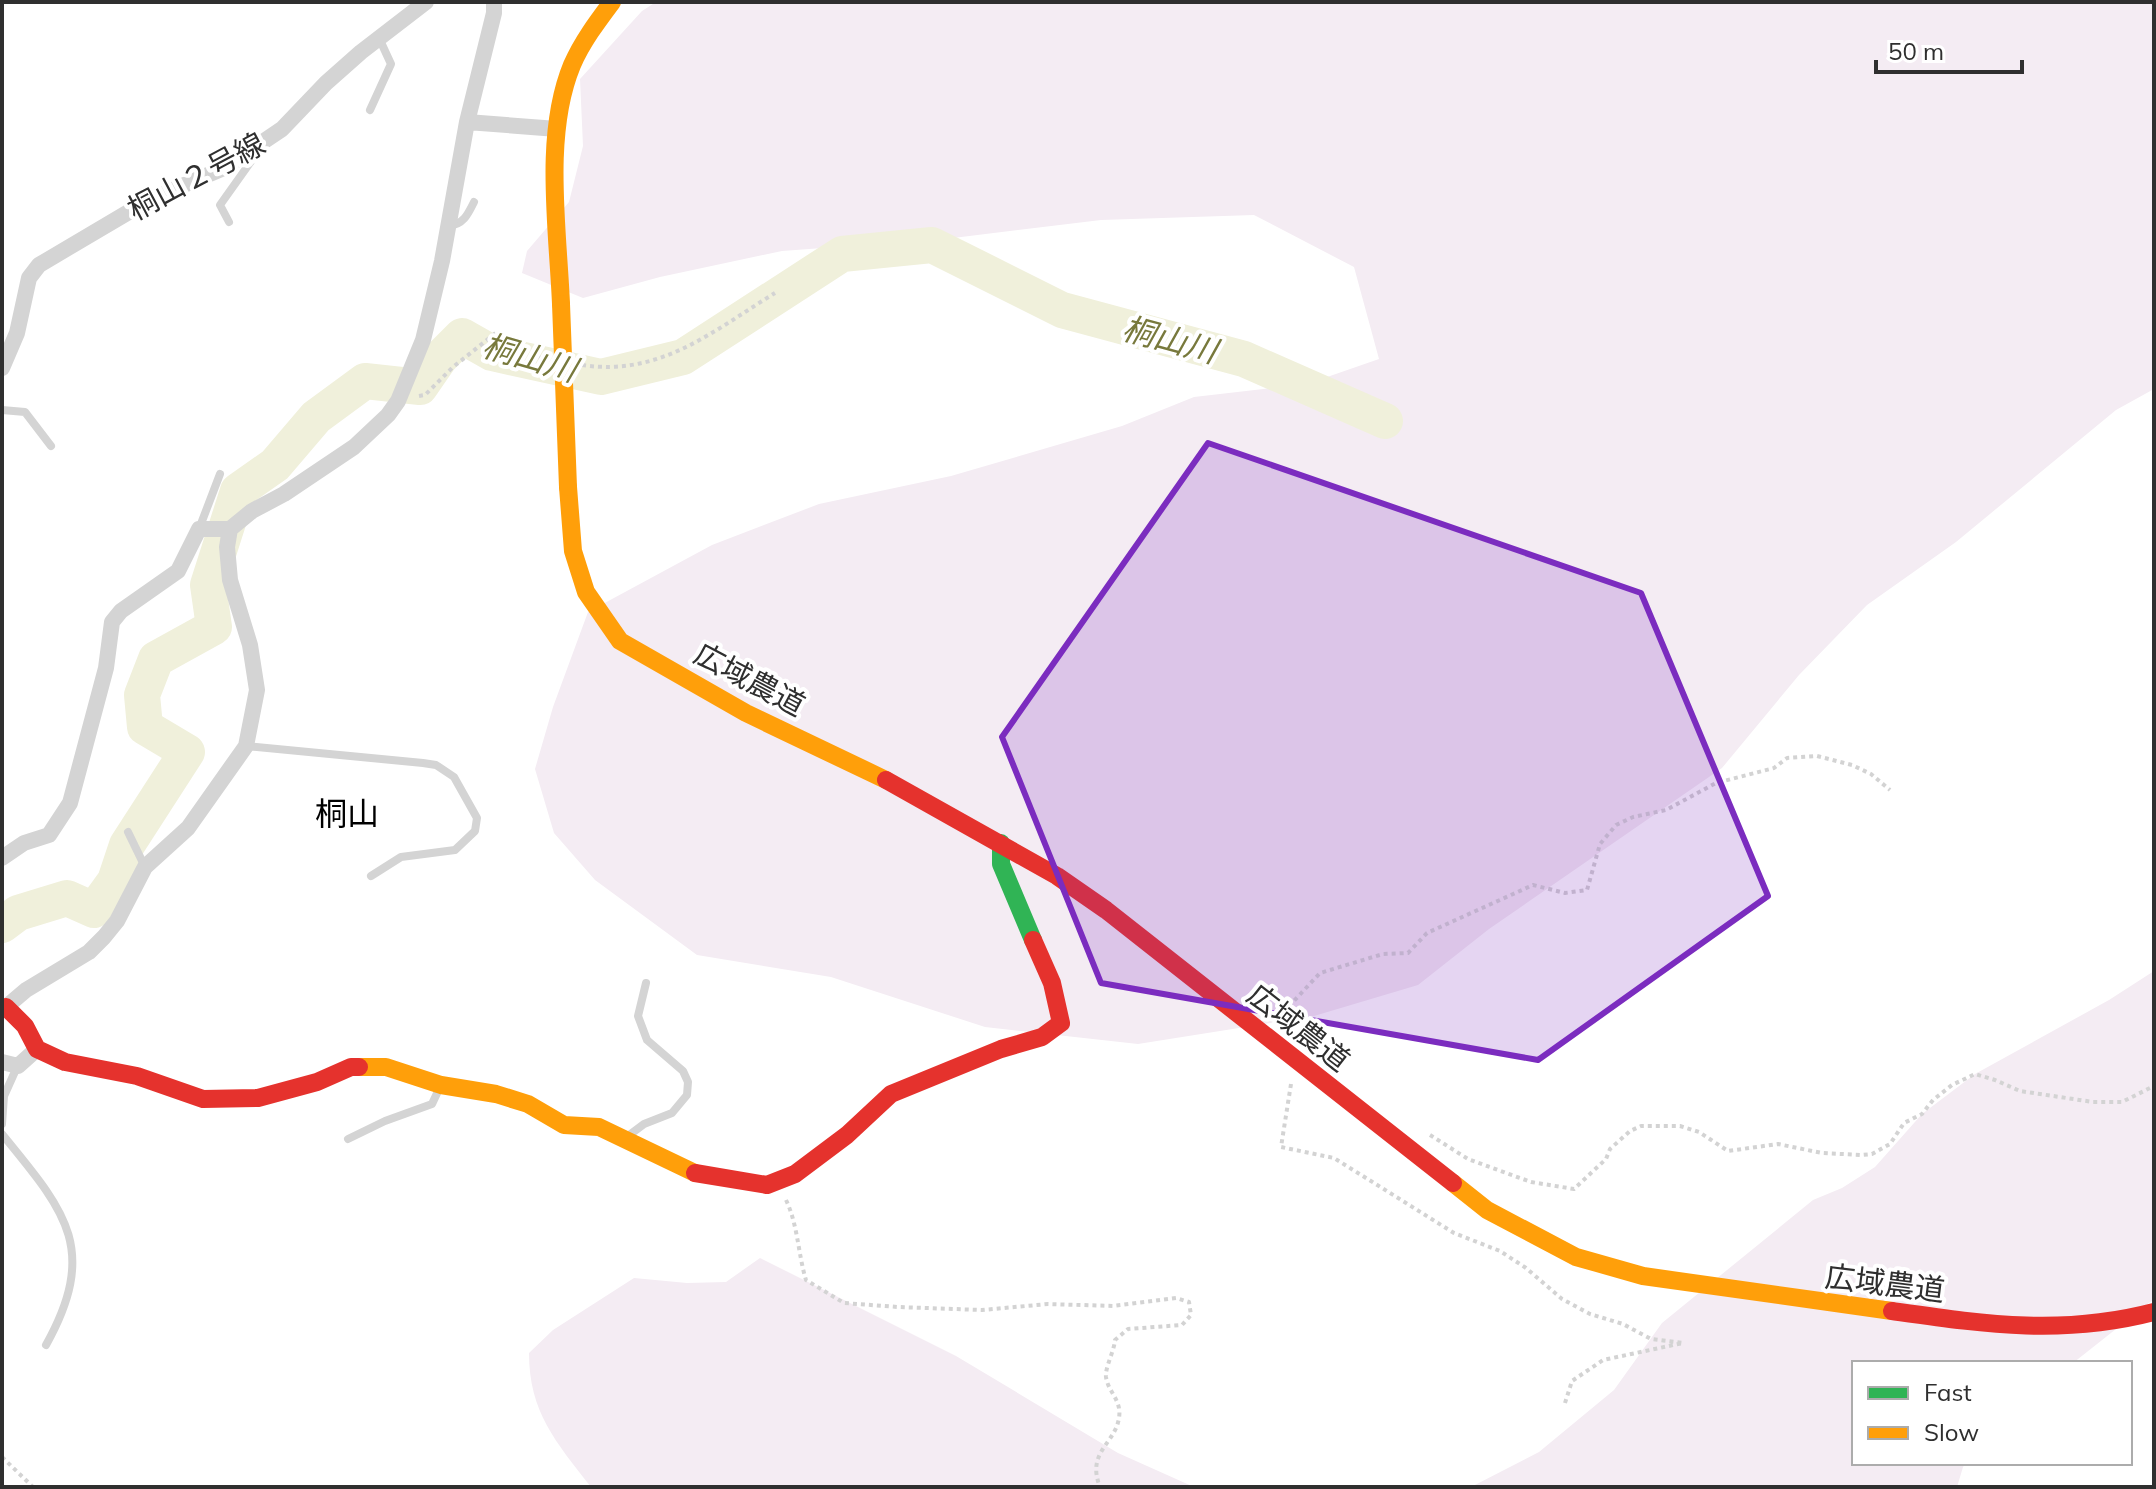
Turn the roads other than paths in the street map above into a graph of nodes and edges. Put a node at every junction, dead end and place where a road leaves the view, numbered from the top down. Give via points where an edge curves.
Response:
1 (426, 2) edge
2 (494, 2) edge
3 (612, 2) edge
4 (379, 37) junction
5 (370, 110) dead end
6 (467, 122) junction
7 (557, 129) junction
8 (256, 146) junction
9 (474, 202) dead end
10 (229, 222) dead end
11 (448, 226) junction
12 (2, 368) edge
13 (2, 410) edge
14 (51, 446) dead end
15 (220, 474) dead end
16 (199, 529) junction
17 (230, 529) junction
18 (246, 746) junction
19 (128, 832) dead end
20 (1001, 843) junction
21 (2, 858) edge
22 (145, 867) junction
23 (371, 876) dead end
24 (646, 983) dead end
25 (4, 1007) edge
26 (37, 1049) junction
27 (10, 1064) edge
28 (441, 1085) junction
29 (2, 1124) edge
30 (2, 1134) edge
31 (348, 1139) dead end
32 (624, 1139) junction
33 (2154, 1312) edge
34 (46, 1345) dead end

1 - 4 street, 桐山２号線
2 - 6 street
3 - 7 street, 広域農道 via 568,74
4 - 5 lane via 391,64
4 - 8 street, 桐山２号線 via 282,129
6 - 7 street
6 - 11 street
7 - 20 street, 広域農道, bridge via 573,551 586,592 601,617 620,641 746,713 858,764
8 - 10 lane via 257,153 220,205
8 - 12 street, 桐山２号線 via 224,168 149,200 39,265 29,278 17,333
9 - 11 lane via 468,216
11 - 17 street via 423,340 388,415 354,447
13 - 14 lane via 25,412
15 - 16 lane
16 - 17 street
16 - 21 street via 178,571 112,622 106,668 70,803 49,835
17 - 18 street via 230,580 257,690
18 - 22 street via 188,828
18 - 23 lane via 423,763 454,777 477,818 475,831 455,850 401,857
19 - 22 lane
20 - 32 street via 1001,864 1052,983 1061,1023 1042,1037 891,1094 795,1174 767,1185 700,1175
20 - 33 street, 広域農道 via 1106,910 1487,1210 1576,1257 1643,1276 1998,1326 2095,1325
22 - 25 street via 117,921 89,952
24 - 32 lane via 638,1016 647,1040 683,1071 687,1095 672,1113
25 - 26 street via 18,1015
26 - 27 street
26 - 28 street via 65,1062 137,1076 203,1099 258,1098 370,1065
27 - 29 lane
28 - 31 lane via 432,1104
28 - 32 street via 496,1094 528,1104 564,1125 599,1127
30 - 34 lane via 45,1186 70,1232 73,1255 63,1315

